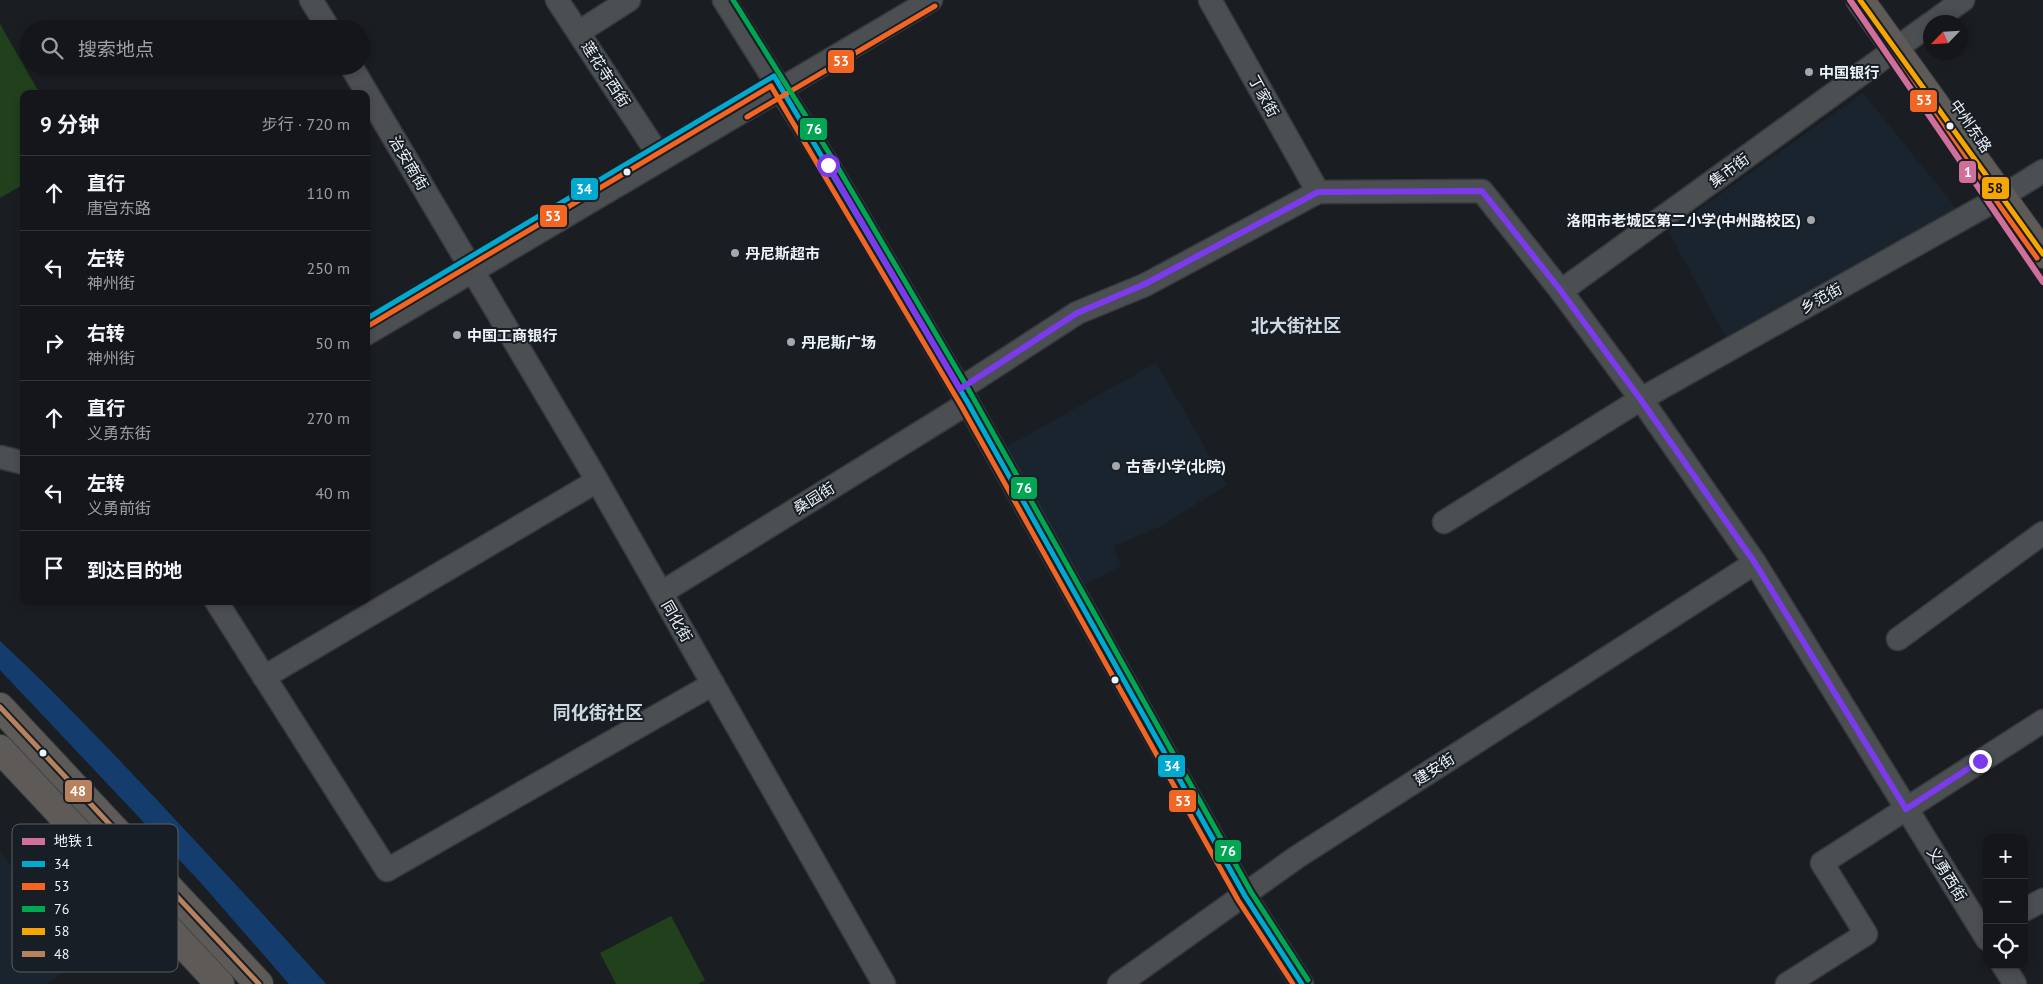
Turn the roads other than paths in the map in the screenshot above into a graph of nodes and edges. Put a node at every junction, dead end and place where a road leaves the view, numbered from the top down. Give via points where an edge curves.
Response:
1 (311, 0) edge
2 (558, 0) edge
3 (630, 0) edge
4 (724, 0) edge
5 (903, 0) edge
6 (931, 0) edge
7 (1210, 0) edge
8 (1860, 0) edge
9 (1882, 0) edge
10 (1963, 0) edge
11 (323, 20) edge
12 (579, 32) junction
13 (1918, 34) edge
14 (356, 75) edge
15 (777, 82) junction
16 (365, 90) edge
17 (370, 98) edge
18 (654, 148) junction
19 (2043, 171) edge
20 (1318, 192) junction
21 (2008, 193) junction
22 (2043, 227) edge
23 (2043, 254) edge
24 (470, 265) junction
25 (1561, 291) junction
26 (370, 317) edge
27 (370, 331) edge
28 (964, 396) junction
29 (1641, 400) junction
30 (0, 446) edge
31 (20, 451) edge
32 (0, 457) edge
33 (20, 462) edge
34 (597, 481) junction
35 (1444, 522) dead end
36 (2043, 533) edge
37 (1755, 563) junction
38 (661, 593) junction
39 (219, 605) edge
40 (1898, 639) dead end
41 (264, 677) junction
42 (712, 684) junction
43 (0, 707) edge
44 (2043, 721) edge
45 (0, 749) edge
46 (1906, 809) junction
47 (70, 824) edge
48 (109, 824) edge
49 (1245, 896) junction
50 (178, 897) edge
51 (2043, 900) edge
52 (2028, 908) edge
53 (1983, 931) edge
54 (178, 939) edge
55 (2006, 969) edge
56 (220, 984) edge
57 (259, 984) edge
58 (884, 984) edge
59 (1119, 984) edge
60 (1302, 984) edge
61 (1787, 984) edge
62 (2015, 984) edge

1 - 11 street
2 - 12 street, 莲花寺西街
3 - 12 street
4 - 15 street
5 - 15 street
6 - 15 street
7 - 20 street, 丁家街
8 - 13 main road, 中州东路
9 - 13 main road, 中州东路
10 - 13 street, 集市街
12 - 18 street, 莲花寺西街
13 - 21 main road, 中州东路
13 - 25 street, 集市街
14 - 16 street, 治安南街
15 - 18 street
15 - 24 street
15 - 28 street
17 - 24 street, 治安南街
18 - 24 street
19 - 21 street, 乡范街
20 - 25 street, 义勇西街 via 1482,191
20 - 28 street, 桑园街 via 1145,284 1077,313
21 - 22 main road, 中州东路
21 - 23 main road, 中州东路
21 - 29 street, 乡范街
24 - 26 street
24 - 27 street
24 - 34 street, 同化街
25 - 29 street, 义勇西街
28 - 38 street, 桑园街
28 - 49 street
29 - 35 street, 乡范街
29 - 37 street, 义勇西街
30 - 31 street
32 - 33 street
34 - 38 street, 同化街
34 - 41 street
36 - 40 street
37 - 46 street, 义勇西街
37 - 49 street, 建安街 via 1297,858
38 - 42 street, 同化街
39 - 41 street
41 - 42 street via 387,870
42 - 58 street, 同化街
43 - 48 main road
44 - 46 street
45 - 47 main road
46 - 53 street, 义勇西街
46 - 61 street via 1822,863 1866,934
49 - 59 street, 建安街
49 - 60 street
50 - 57 main road
51 - 52 street
54 - 56 main road
55 - 62 street

